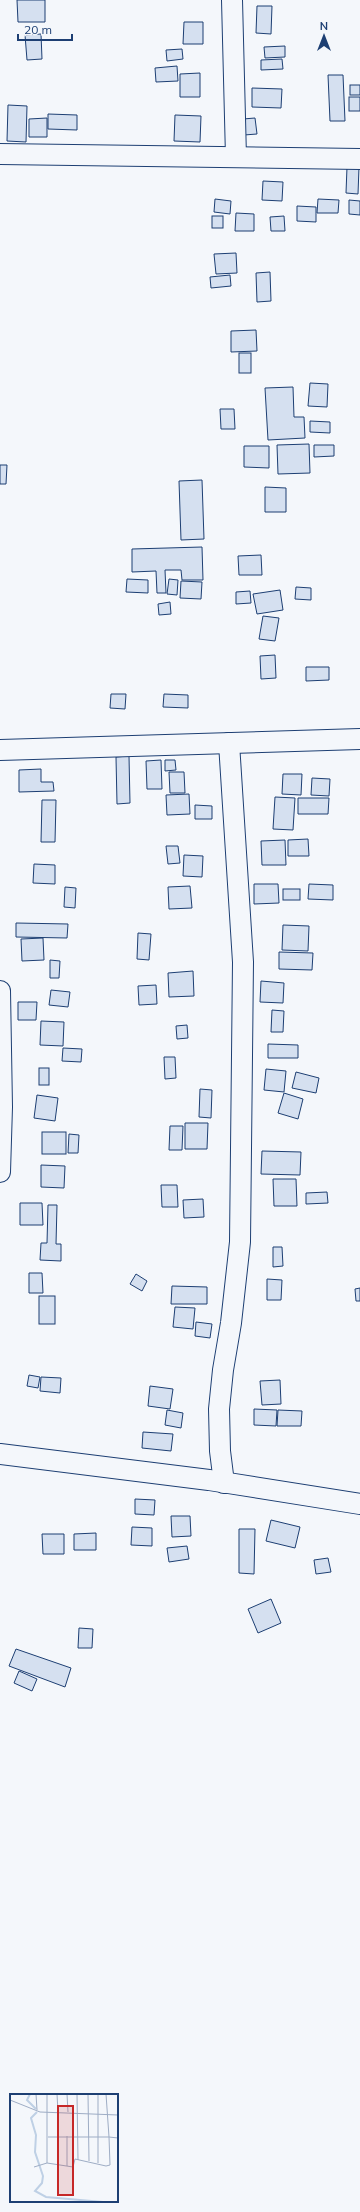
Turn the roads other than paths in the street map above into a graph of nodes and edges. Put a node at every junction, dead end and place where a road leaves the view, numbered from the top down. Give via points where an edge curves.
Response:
1 (232, 0) edge
2 (0, 154) edge
3 (236, 157) junction
4 (360, 159) edge
5 (360, 739) edge
6 (228, 743) junction
7 (0, 750) edge
8 (0, 991) edge
9 (0, 1172) edge
10 (0, 1454) edge
11 (224, 1482) junction
12 (360, 1504) edge

1 - 3 street
2 - 3 street
3 - 4 street
5 - 6 street
6 - 7 street
6 - 11 street via 243,962 240,1242 219,1409
8 - 9 street
10 - 11 street
11 - 12 street

